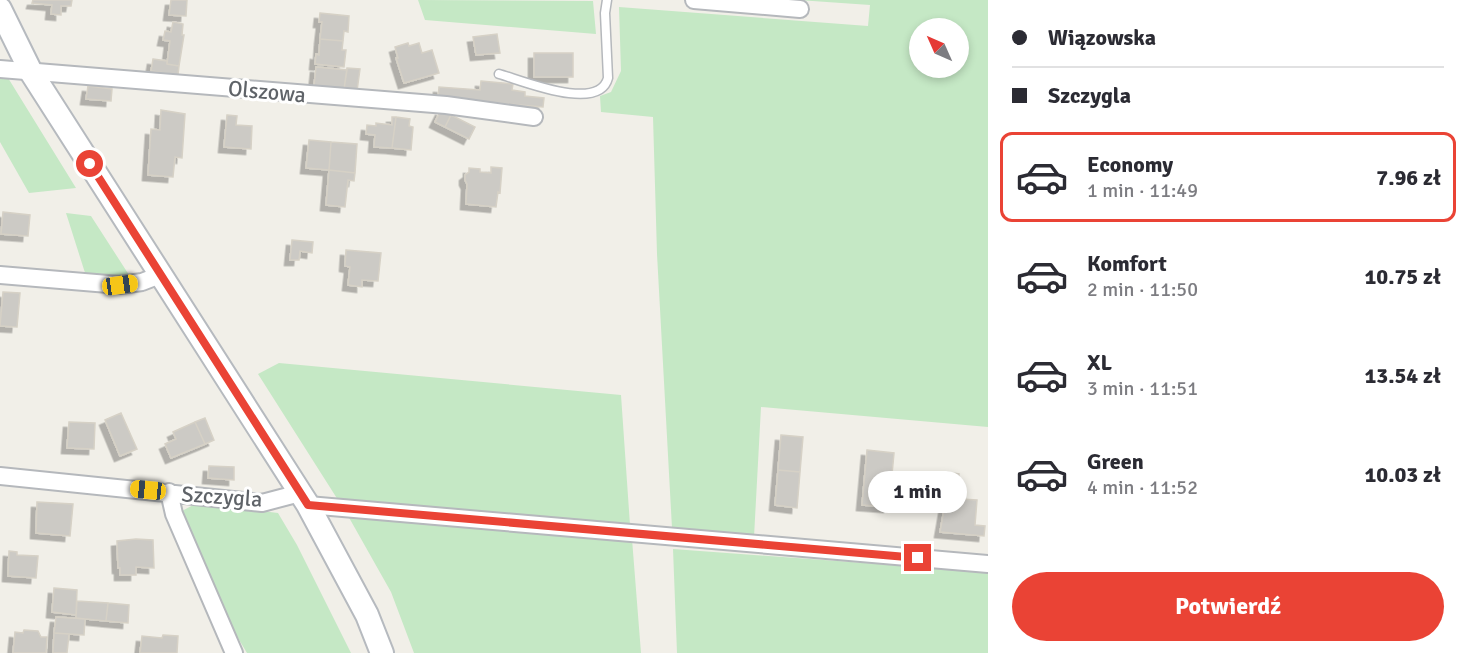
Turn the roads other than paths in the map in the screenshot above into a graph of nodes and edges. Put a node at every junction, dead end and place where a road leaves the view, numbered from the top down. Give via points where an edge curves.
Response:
1 (607, 0) edge
2 (694, 0) edge
3 (0, 9) edge
4 (800, 9) dead end
5 (0, 69) edge
6 (31, 72) junction
7 (499, 74) dead end
8 (534, 117) dead end
9 (0, 275) edge
10 (160, 275) junction
11 (0, 476) edge
12 (169, 492) junction
13 (304, 499) junction
14 (988, 564) edge
15 (234, 653) edge
16 (382, 653) edge

1 - 7 lane via 608,78 596,93 544,89
2 - 4 street
3 - 6 main road
5 - 6 street, Olszowa
6 - 8 street, Olszowa via 446,105
6 - 10 main road
9 - 10 street via 120,285
10 - 13 main road
11 - 12 street, Szczygla
12 - 13 street, Szczygla via 262,503
12 - 15 street via 174,514
13 - 14 street, Szczygla
13 - 16 main road via 367,615

